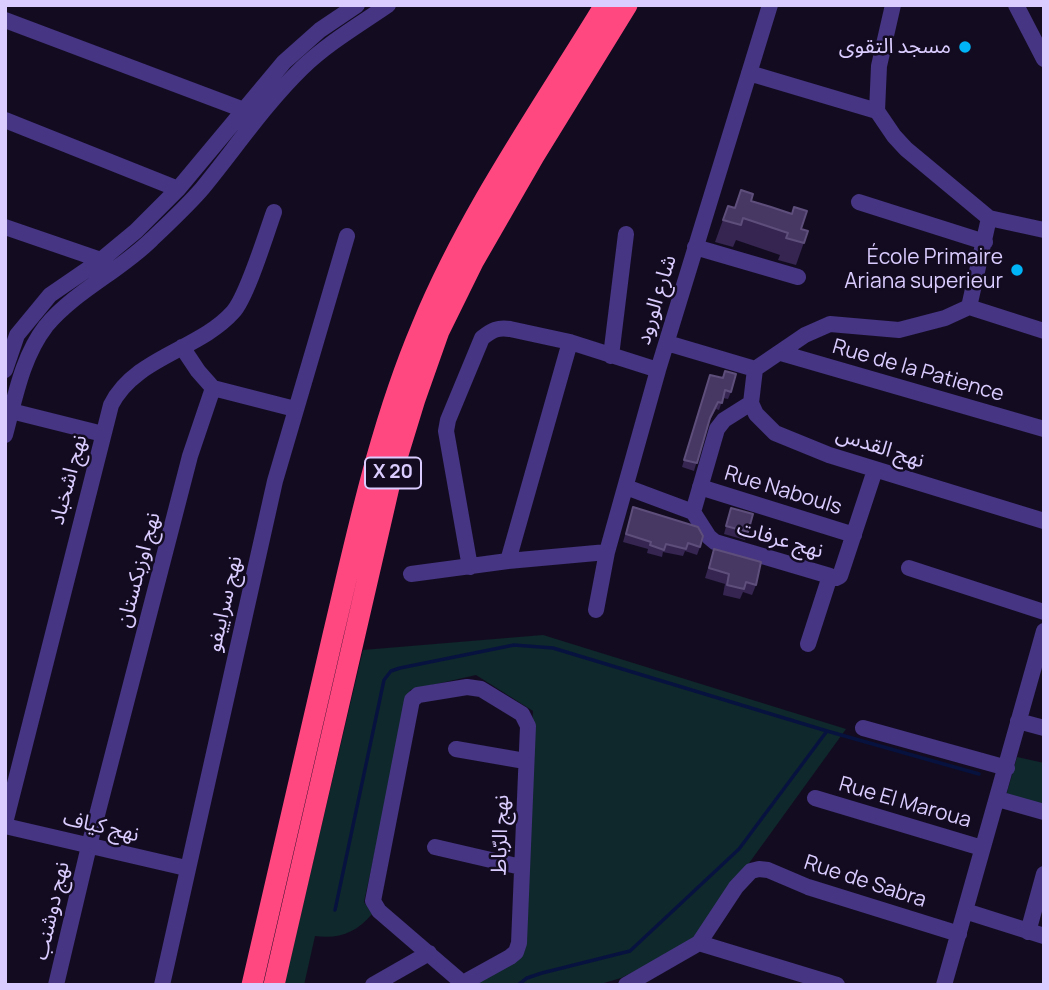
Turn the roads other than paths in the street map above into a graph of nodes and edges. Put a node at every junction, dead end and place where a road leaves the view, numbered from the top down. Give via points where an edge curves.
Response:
1 (357, 5) edge
2 (388, 5) edge
3 (606, 5) edge
4 (627, 5) edge
5 (769, 5) edge
6 (893, 5) edge
7 (1016, 5) edge
8 (5, 20) edge
9 (1044, 58) edge
10 (749, 74) junction
11 (244, 110) junction
12 (877, 111) junction
13 (5, 120) edge
14 (178, 189) junction
15 (859, 202) dead end
16 (274, 212) dead end
17 (989, 218) junction
18 (5, 227) edge
19 (1044, 229) edge
20 (626, 234) dead end
21 (346, 236) dead end
22 (985, 242) junction
23 (695, 247) junction
24 (101, 260) junction
25 (798, 277) dead end
26 (969, 307) junction
27 (1044, 331) edge
28 (11, 332) edge
29 (570, 342) junction
30 (667, 343) junction
31 (33, 345) junction
32 (182, 347) junction
33 (781, 353) junction
34 (611, 356) junction
35 (755, 369) junction
36 (5, 370) edge
37 (658, 370) junction
38 (213, 388) junction
39 (751, 403) junction
40 (295, 409) junction
41 (11, 411) junction
42 (1044, 429) edge
43 (103, 434) junction
44 (5, 435) edge
45 (876, 470) junction
46 (626, 487) junction
47 (700, 487) junction
48 (693, 512) junction
49 (1044, 521) edge
50 (854, 535) junction
51 (607, 552) junction
52 (508, 561) junction
53 (470, 567) junction
54 (909, 568) dead end
55 (411, 575) dead end
56 (830, 576) junction
57 (596, 610) dead end
58 (1044, 612) edge
59 (1044, 632) edge
60 (808, 644) dead end
61 (1018, 721) junction
62 (863, 728) dead end
63 (1044, 728) edge
64 (456, 749) dead end
65 (525, 761) junction
66 (1007, 768) junction
67 (815, 798) dead end
68 (998, 799) junction
69 (1044, 811) edge
70 (5, 824) edge
71 (89, 846) junction
72 (435, 848) dead end
73 (982, 848) junction
74 (521, 867) junction
75 (186, 868) junction
76 (1044, 874) edge
77 (965, 911) junction
78 (959, 934) junction
79 (1036, 934) edge
80 (699, 943) junction
81 (429, 953) junction
82 (464, 984) edge
83 (57, 985) edge
84 (162, 985) edge
85 (252, 985) edge
86 (274, 985) edge
87 (373, 985) edge
88 (626, 985) edge
89 (837, 985) edge
90 (944, 985) edge

1 - 11 street via 284,62
2 - 31 street via 302,68 198,193 127,261 62,309
3 - 85 highway, X 20 via 516,147 456,254 422,323 396,392 349,566
4 - 86 highway, X 20 via 534,156 439,331 392,474
5 - 10 street, شارع الورود
6 - 12 street via 879,66
7 - 9 street
8 - 11 street
10 - 12 street
10 - 23 street, شارع الورود
11 - 14 street
12 - 17 street via 906,149
13 - 14 street
14 - 24 street
15 - 22 street
16 - 32 street, نهج اشخباد via 235,310
17 - 19 street
17 - 22 street
18 - 24 street
20 - 34 street
21 - 40 street, نهج سراييفو
22 - 26 street
23 - 25 street
23 - 30 street, شارع الورود
24 - 28 street via 50,295
26 - 27 street
26 - 33 street via 899,330 830,324
28 - 31 street
28 - 36 street
29 - 34 street
29 - 52 street
29 - 53 street via 500,327 482,338 446,430
30 - 35 street
30 - 37 street, شارع الورود
31 - 41 street
32 - 38 street
32 - 43 street, نهج اشخباد via 119,389
33 - 35 street
33 - 42 street, Rue de la Patience
34 - 37 street
35 - 39 street
37 - 46 street, شارع الورود
38 - 40 street
38 - 71 street, نهج اوزبكستان via 190,456
39 - 45 street, نهج القدس via 775,433
39 - 47 street via 717,429
40 - 75 street, نهج سراييفو via 271,494
41 - 43 street
41 - 44 street
43 - 70 street, نهج اشخباد
45 - 49 street, نهج القدس
45 - 50 street
46 - 48 street
46 - 51 street, شارع الورود
47 - 48 street
47 - 50 street, Rue Nabouls
48 - 56 street, نهج عرفات via 715,542
50 - 56 street via 840,576
51 - 52 street
51 - 57 street, شارع الورود
52 - 53 street
53 - 55 street
54 - 58 street
56 - 60 street
59 - 61 street
61 - 63 street
61 - 66 street
62 - 66 street
64 - 65 street
65 - 74 street, نهج الرّباط
65 - 81 street, نهج الرّباط via 526,720 491,695 474,687 418,695 412,700 373,901
66 - 68 street
67 - 73 street, Rue El Maroua
68 - 69 street
68 - 73 street
70 - 71 street, نهج كياف
71 - 75 street, نهج كياف
71 - 83 street, نهج دوشنب
72 - 74 street
73 - 77 street
74 - 82 street, نهج الرّباط via 516,952
75 - 84 street, نهج سراييفو
76 - 79 street
77 - 78 street
77 - 79 street
78 - 80 street, Rue de Sabra via 759,869 736,887
78 - 90 street
80 - 88 street
80 - 89 street
81 - 82 street
81 - 87 street

